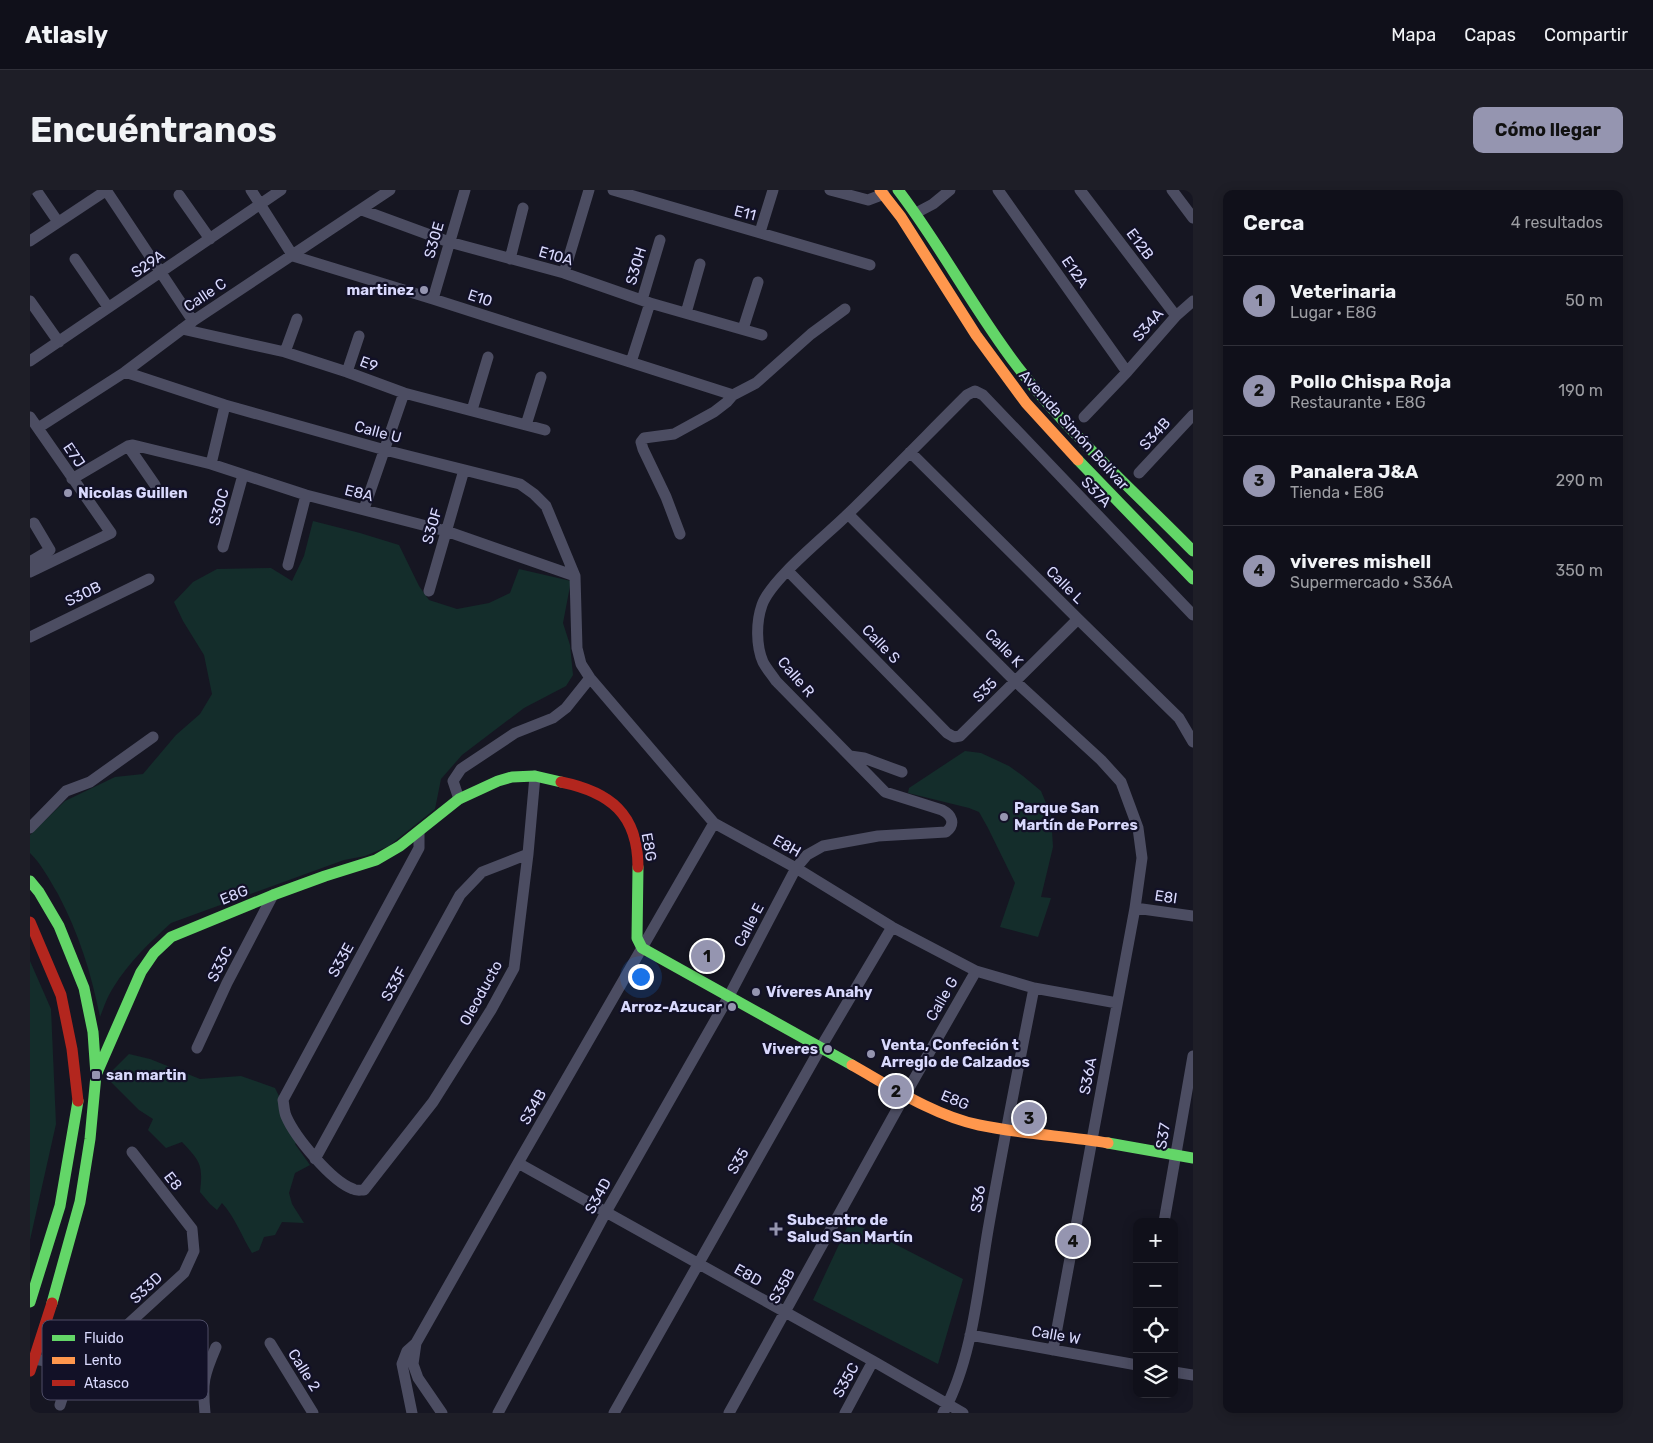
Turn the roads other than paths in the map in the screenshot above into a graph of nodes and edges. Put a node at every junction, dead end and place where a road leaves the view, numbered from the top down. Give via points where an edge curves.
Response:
1 (36, 190) edge
2 (106, 190) edge
3 (251, 190) edge
4 (281, 190) edge
5 (390, 190) edge
6 (465, 190) edge
7 (589, 190) edge
8 (613, 190) edge
9 (773, 190) edge
10 (830, 190) edge
11 (898, 190) edge
12 (950, 190) edge
13 (998, 190) edge
14 (1080, 190) edge
15 (1172, 190) edge
16 (882, 192) edge
17 (179, 196) dead end
18 (261, 204) junction
19 (523, 208) dead end
20 (362, 210) junction
21 (916, 213) junction
22 (1193, 218) edge
23 (58, 222) junction
24 (760, 232) junction
25 (210, 239) junction
26 (660, 240) dead end
27 (30, 241) edge
28 (449, 242) junction
29 (293, 256) junction
30 (510, 258) junction
31 (75, 259) dead end
32 (700, 264) dead end
33 (870, 265) dead end
34 (161, 273) junction
35 (564, 274) junction
36 (758, 282) dead end
37 (433, 299) junction
38 (30, 301) edge
39 (646, 301) junction
40 (108, 307) junction
41 (1191, 307) edge
42 (845, 308) dead end
43 (686, 313) junction
44 (1176, 316) junction
45 (297, 319) dead end
46 (193, 321) junction
47 (182, 329) junction
48 (743, 329) junction
49 (762, 335) dead end
50 (359, 336) dead end
51 (59, 342) junction
52 (285, 352) junction
53 (488, 357) dead end
54 (30, 361) edge
55 (631, 362) junction
56 (125, 372) junction
57 (347, 372) junction
58 (1127, 372) junction
59 (541, 377) dead end
60 (975, 391) joint
61 (404, 393) junction
62 (733, 395) junction
63 (225, 405) junction
64 (472, 410) junction
65 (1193, 415) edge
66 (30, 417) edge
67 (1084, 417) dead end
68 (526, 425) junction
69 (38, 428) junction
70 (545, 430) dead end
71 (130, 445) junction
72 (385, 450) junction
73 (910, 452) junction
74 (211, 464) junction
75 (464, 470) junction
76 (1140, 473) dead end
77 (243, 475) junction
78 (72, 479) junction
79 (155, 485) dead end
80 (306, 495) junction
81 (364, 509) junction
82 (848, 514) junction
83 (34, 523) dead end
84 (446, 531) junction
85 (680, 534) dead end
86 (223, 547) dead end
87 (1193, 552) edge
88 (30, 562) edge
89 (288, 566) dead end
90 (788, 571) junction
91 (30, 572) edge
92 (574, 576) junction
93 (149, 579) dead end
94 (1193, 579) edge
95 (429, 591) dead end
96 (1193, 615) edge
97 (1078, 619) junction
98 (30, 637) edge
99 (590, 678) junction
100 (1016, 681) junction
101 (153, 737) dead end
102 (954, 737) joint
103 (1193, 742) edge
104 (850, 756) junction
105 (902, 772) dead end
106 (535, 776) junction
107 (459, 799) junction
108 (1131, 808) joint
109 (714, 823) junction
110 (30, 828) edge
111 (419, 832) junction
112 (528, 854) junction
113 (796, 868) junction
114 (30, 881) edge
115 (273, 895) junction
116 (1135, 908) junction
117 (1193, 916) edge
118 (30, 922) edge
119 (892, 927) junction
120 (642, 948) junction
121 (976, 971) junction
122 (1034, 988) junction
123 (729, 996) junction
124 (1117, 1003) junction
125 (820, 1047) junction
126 (197, 1048) dead end
127 (1193, 1056) edge
128 (96, 1075) junction
129 (905, 1094) junction
130 (1006, 1129) junction
131 (1091, 1140) junction
132 (132, 1152) dead end
133 (1175, 1154) junction
134 (1193, 1158) edge
135 (315, 1159) junction
136 (518, 1163) junction
137 (606, 1212) junction
138 (1165, 1218) edge
139 (192, 1229) joint
140 (697, 1264) junction
141 (36, 1284) junction
142 (56, 1290) junction
143 (30, 1302) edge
144 (784, 1312) junction
145 (46, 1320) edge
146 (133, 1320) edge
147 (42, 1334) edge
148 (970, 1335) junction
149 (270, 1343) dead end
150 (416, 1343) junction
151 (216, 1347) dead end
152 (1053, 1350) junction
153 (34, 1359) junction
154 (42, 1360) edge
155 (874, 1361) junction
156 (1133, 1364) edge
157 (208, 1367) edge
158 (30, 1371) edge
159 (1178, 1373) edge
160 (1193, 1375) edge
161 (62, 1400) edge
162 (204, 1400) edge
163 (60, 1405) dead end
164 (945, 1409) edge
165 (205, 1413) edge
166 (313, 1413) edge
167 (412, 1413) edge
168 (442, 1413) edge
169 (498, 1413) edge
170 (614, 1413) edge
171 (729, 1413) edge
172 (845, 1413) edge
173 (963, 1413) edge

1 - 23 street
2 - 23 street
2 - 34 street
3 - 18 street
4 - 18 street, S29A
5 - 20 street, Calle C
6 - 28 street, S30E
7 - 35 street
8 - 24 street, E11
9 - 24 street
10 - 16 street via 868,200
11 - 21 main road, Avenida Simón Bolívar
12 - 21 street
13 - 58 street, E12A
14 - 44 street, E12B
15 - 22 street
16 - 94 main road, Avenida Simón Bolívar via 976,335 1026,403
17 - 25 street
18 - 25 street, S29A
18 - 29 street
19 - 30 street
20 - 28 street, E10A
20 - 29 street, Calle C
21 - 87 main road, Avenida Simón Bolívar via 997,339 1034,386 1114,474
23 - 27 street
24 - 33 street, E11
25 - 34 street, S29A
26 - 39 street, S30H
28 - 30 street, E10A
28 - 37 street, S30E
29 - 37 street, E10
29 - 46 street, Calle C
30 - 35 street, E10A
31 - 40 street
32 - 43 street
34 - 40 street, S29A
34 - 46 street
35 - 39 street, E10A
36 - 48 street
37 - 55 street, E10
38 - 51 street
39 - 43 street, E10A
39 - 55 street, S30H
40 - 51 street, S29A
41 - 44 street, S34A
42 - 62 street via 756,383
43 - 48 street, E10A
44 - 58 street, S34A
45 - 52 street
46 - 47 street, Calle C
47 - 52 street, E9
47 - 56 street, Calle C
48 - 49 street, E10A
50 - 57 street
51 - 54 street, S29A
52 - 57 street, E9
53 - 64 street
55 - 62 street, E10
56 - 63 street, Calle U
56 - 69 street, Calle C
57 - 61 street, E9
58 - 67 street, S34A
59 - 68 street
60 - 73 street, Calle R via 967,395
60 - 96 street, S37A via 983,395
61 - 64 street, E9
61 - 72 street
62 - 85 street via 714,412 674,434 644,438 642,442
63 - 72 street, Calle U
63 - 74 street
64 - 68 street, E9
65 - 76 street, S34B
66 - 69 street, E7J
68 - 70 street, E9
69 - 78 street, E7J
71 - 74 street, E8A
71 - 78 street
71 - 79 street
72 - 75 street, Calle U
72 - 81 street
73 - 82 street, Calle R
73 - 97 street, Calle L
74 - 77 street, E8A
75 - 84 street, S30F
75 - 92 street, Calle U via 520,484 534,494 546,506
77 - 80 street, E8A
77 - 86 street, S30C
78 - 91 street, E7J via 111,533
80 - 81 street, E8A
80 - 89 street
81 - 84 street, E8A
82 - 90 street, Calle R
82 - 100 street, Calle K
83 - 88 street via 50,550
84 - 92 street, E8A
84 - 95 street, S30F
90 - 102 street, Calle S
90 - 104 street, Calle R via 762,604 758,636 763,662 776,681
92 - 99 street, E8H via 577,648 581,664
93 - 98 street, S30B
97 - 100 street, S35
97 - 103 street, Calle L via 1179,718
99 - 107 street via 566,708 553,718 515,733 461,769 452,781
99 - 109 street, E8H
100 - 102 street, S35 via 960,736
100 - 108 street, Calle K via 1121,782
101 - 110 street via 90,782 66,791
104 - 105 street
104 - 113 street, Calle R via 884,792 948,813 952,818 950,829 946,832 878,836 823,846 807,855
106 - 107 main road, E8G via 498,781
106 - 112 street, Oleoducto
106 - 120 main road, E8G via 581,786 612,802 623,813 638,852 637,938
107 - 111 main road, E8G
108 - 116 street, S36A via 1138,828 1142,858
109 - 113 street, E8H
109 - 120 street, S34B
111 - 115 main road, E8G via 376,860
111 - 135 street, S33E via 419,848 282,1100 286,1115
112 - 135 street, S33F via 482,872 460,895
112 - 135 street, Oleoducto via 514,968 433,1102 364,1190 345,1186
113 - 119 street, E8H
113 - 123 street, Calle E
114 - 128 main road via 59,926 84,988 93,1032
115 - 126 street, S33C
115 - 128 main road, E8G via 161,944 137,977
116 - 117 street, E8I
116 - 124 street, S36A
118 - 141 main road via 61,995 78,1102 60,1206
119 - 121 street, E8H
119 - 125 street, S35
120 - 123 main road, E8G
120 - 136 street, S34B
121 - 122 street, E8H
121 - 129 street, Calle G
122 - 124 street, E8H
122 - 130 street, S36
123 - 125 main road, E8G
123 - 137 street, S34D
124 - 131 street, S36A
125 - 129 main road, E8G
125 - 140 street, S35
127 - 133 street, S37
128 - 142 main road via 80,1202
129 - 130 main road, E8G via 952,1117
129 - 144 street, S35B
130 - 131 main road, E8G
130 - 148 street, S36
131 - 133 main road, E8G
131 - 152 street, S36A
132 - 139 street, E8
133 - 134 main road, E8G
133 - 138 street, S37
136 - 137 street, E8D
136 - 150 street, S34B
137 - 140 street, E8D
137 - 169 street, S34D
139 - 146 street, S33D via 194,1251 184,1273
140 - 144 street, E8D
140 - 170 street, S35
141 - 142 main road
141 - 143 main road
142 - 145 main road
144 - 155 street, E8D
144 - 171 street, S35B
147 - 153 main road
148 - 152 street, Calle W
148 - 164 street, S36 via 959,1379
149 - 166 street, Calle 2
150 - 167 street, S34B via 407,1351 402,1364
150 - 168 street via 413,1364 418,1378
151 - 157 street
152 - 156 street, Calle W
153 - 154 street, S33D
153 - 158 main road
155 - 164 street, E8D
155 - 172 street, S35C
159 - 160 street
161 - 163 street
162 - 165 street
164 - 173 street, E8D

